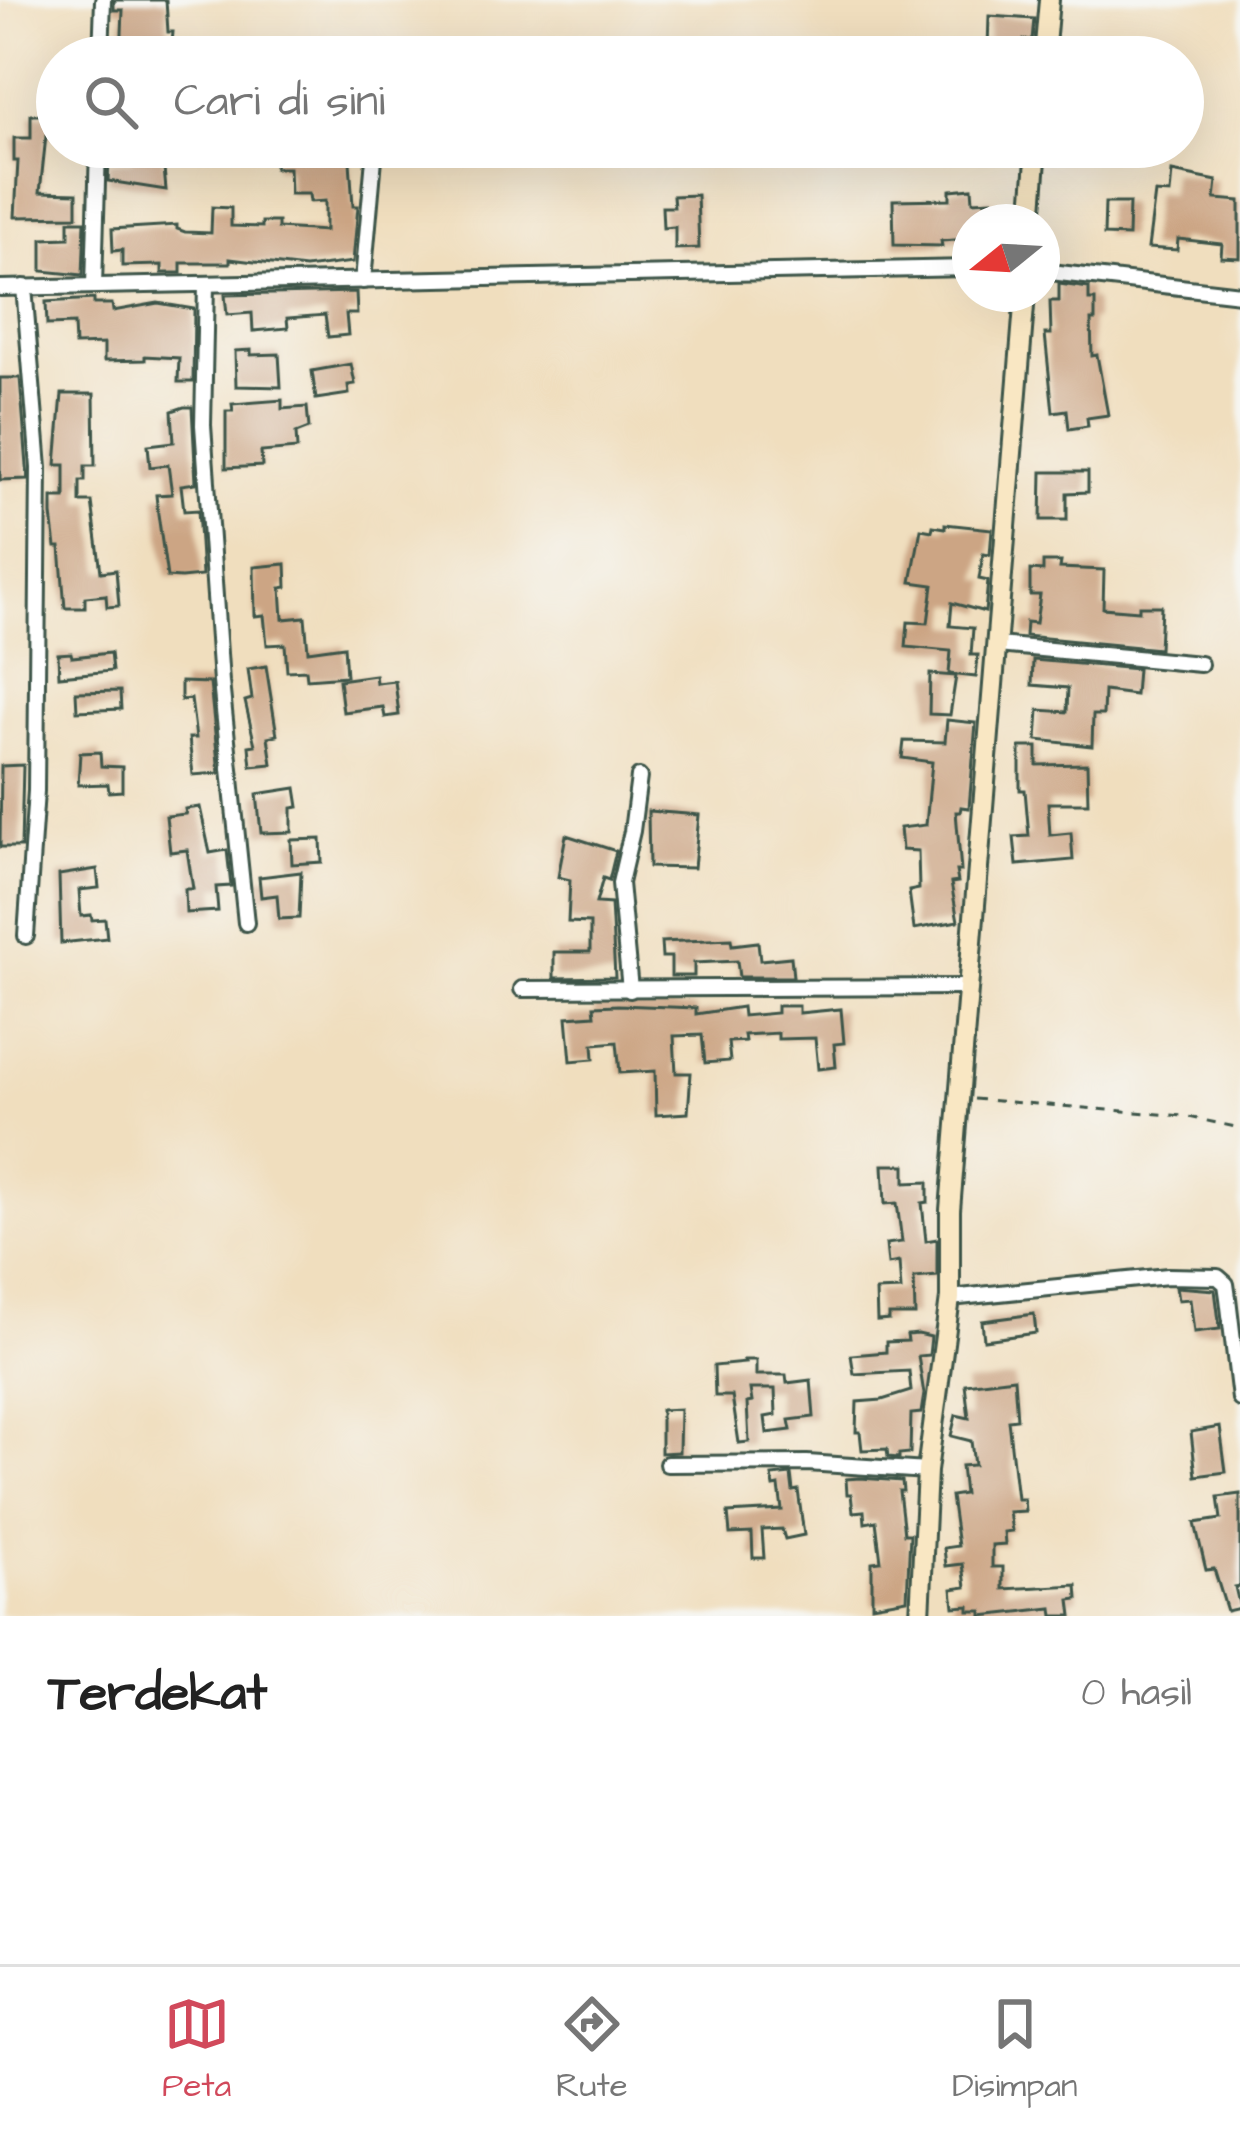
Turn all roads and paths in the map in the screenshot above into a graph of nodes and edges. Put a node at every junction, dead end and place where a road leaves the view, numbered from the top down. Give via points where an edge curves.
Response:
1 (103, 0) edge
2 (1049, 0) edge
3 (102, 36) edge
4 (1046, 36) edge
5 (97, 168) edge
6 (373, 168) edge
7 (1035, 168) edge
8 (1032, 204) edge
9 (952, 268) edge
10 (1060, 273) edge
11 (363, 281) junction
12 (206, 284) junction
13 (94, 286) junction
14 (24, 287) junction
15 (0, 288) edge
16 (1240, 294) edge
17 (1024, 312) edge
18 (998, 645) junction
19 (1201, 664) dead end
20 (639, 777) dead end
21 (246, 922) dead end
22 (26, 936) dead end
23 (969, 987) junction
24 (522, 989) dead end
25 (630, 990) junction
26 (961, 1098) junction
27 (1240, 1128) edge
28 (950, 1298) junction
29 (1240, 1399) edge
30 (667, 1464) dead end
31 (928, 1471) junction
32 (920, 1616) edge

1 - 3 street
2 - 4 main road
5 - 13 street
6 - 11 street
7 - 8 main road
9 - 11 street
10 - 16 street
11 - 12 street
12 - 13 street
12 - 21 street via 203,424
13 - 14 street
14 - 15 street
14 - 22 street via 39,468
17 - 18 main road
18 - 19 street
18 - 23 main road
20 - 25 street via 620,883
23 - 25 street
23 - 26 main road
24 - 25 street
26 - 27 path
26 - 28 main road
28 - 29 street via 1219,1277
28 - 31 main road
30 - 31 street
31 - 32 main road

